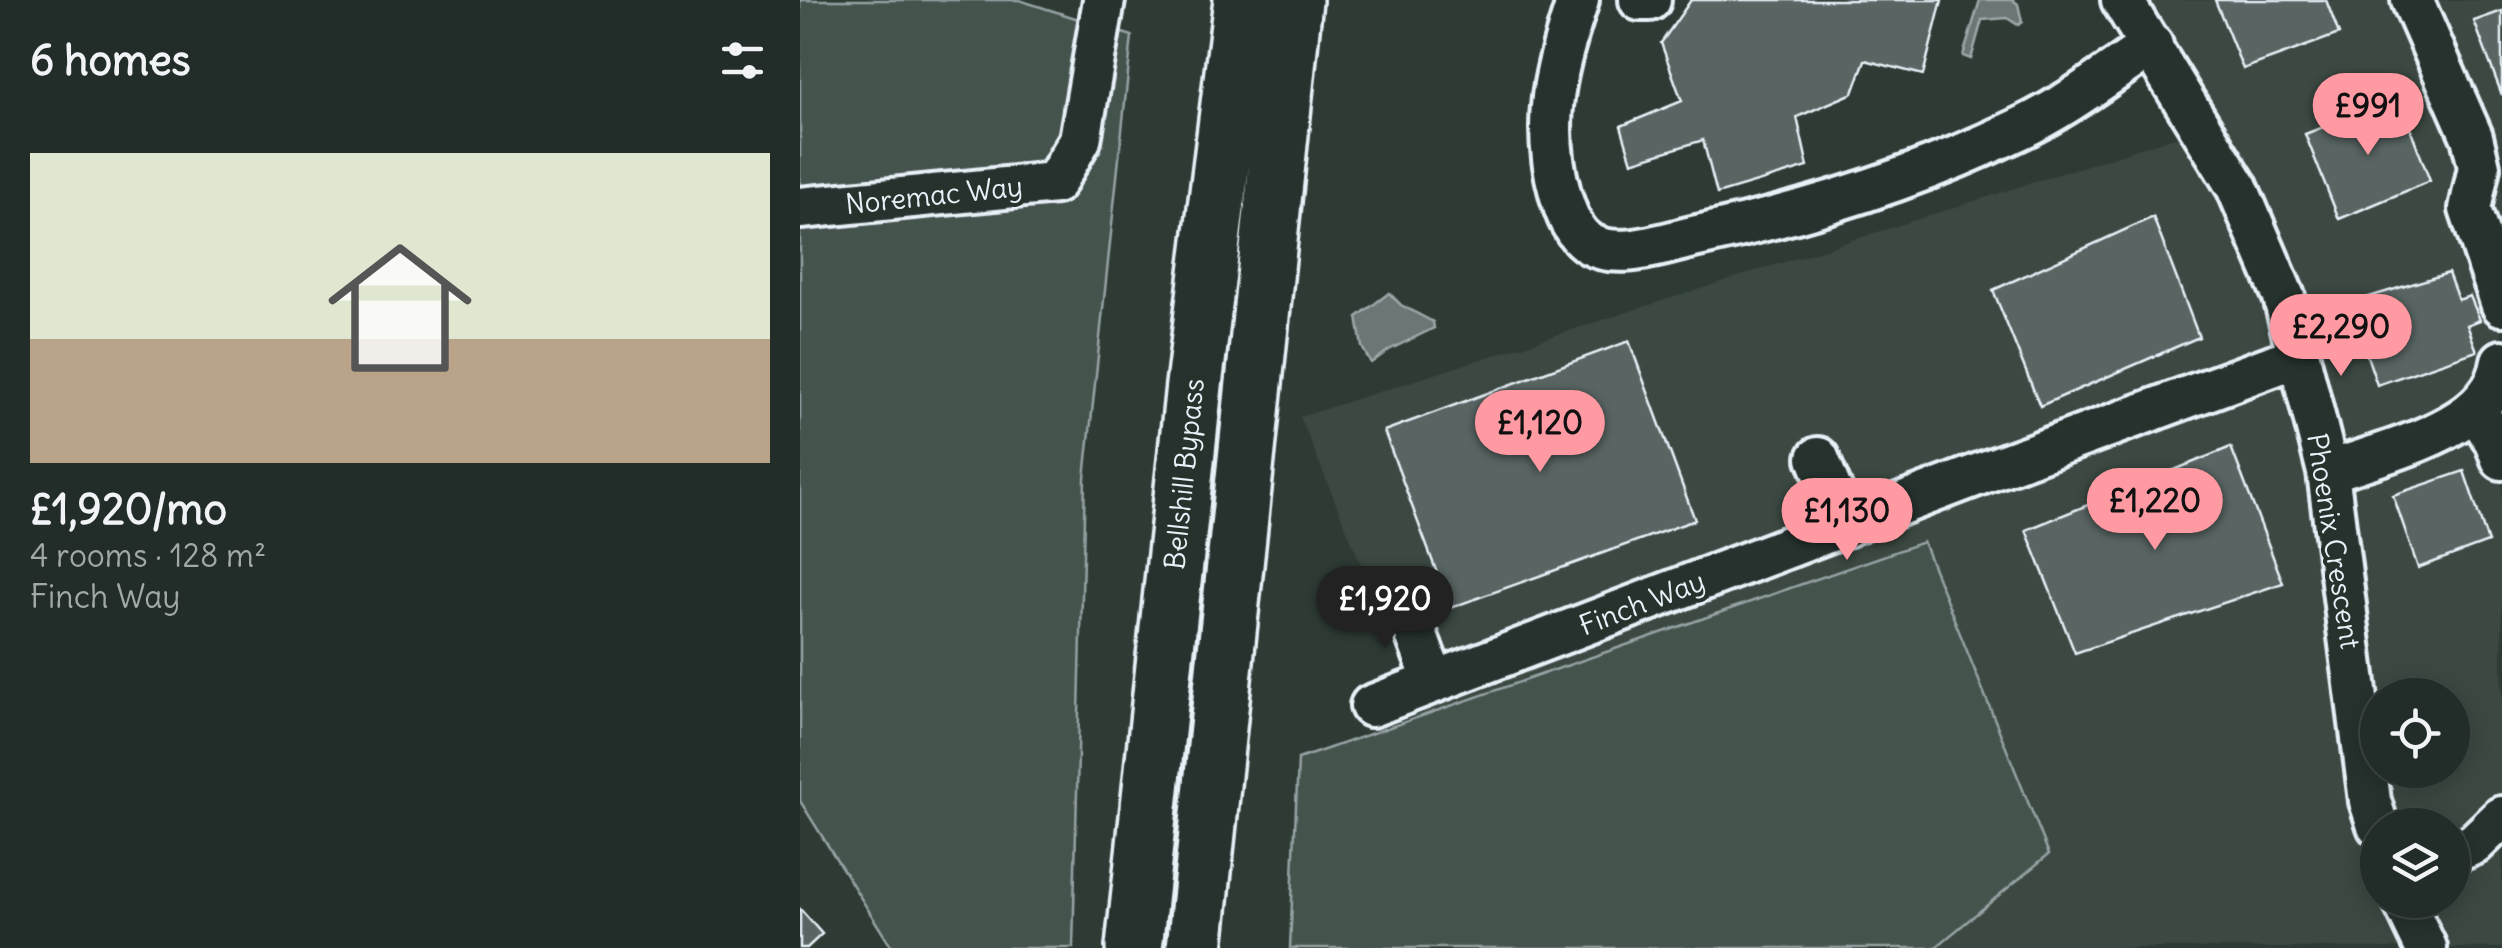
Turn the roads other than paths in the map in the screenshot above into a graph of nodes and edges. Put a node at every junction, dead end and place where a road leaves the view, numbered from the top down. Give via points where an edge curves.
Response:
1 (1104, 0) edge
2 (1242, 0) edge
3 (1296, 0) edge
4 (1578, 0) edge
5 (1640, 0) edge
6 (1650, 0) edge
7 (2122, 0) edge
8 (2417, 1) edge
9 (2152, 45) junction
10 (2491, 164) edge
11 (800, 208) edge
12 (2502, 304) edge
13 (2299, 356) junction
14 (2502, 362) edge
15 (2476, 410) junction
16 (1818, 458) dead end
17 (2502, 459) edge
18 (2328, 472) junction
19 (1846, 526) junction
20 (1402, 596) dead end
21 (1434, 682) junction
22 (1370, 706) dead end
23 (2372, 808) edge
24 (2502, 817) edge
25 (2470, 846) edge
26 (2412, 918) edge
27 (1134, 948) edge
28 (1194, 948) edge
29 (2426, 948) edge

1 - 11 street, Noremac Way via 1080,140 1055,183
2 - 27 highway, Bellshill Bypass
3 - 28 highway
4 - 9 street via 1550,100 1550,138 1566,215 1585,242 1608,252 1793,216 1926,170 2020,129
5 - 6 street
7 - 9 street, Phoenix Crescent
8 - 10 street via 2472,136
9 - 13 street, Phoenix Crescent via 2237,187 2284,296
10 - 12 street via 2470,208
13 - 18 street, Phoenix Crescent
13 - 19 street, Finch Way
14 - 15 street via 2500,377
15 - 17 street
15 - 18 street via 2449,428
16 - 19 street
18 - 23 street, Phoenix Crescent
19 - 21 street, Finch Way
20 - 21 street
21 - 22 street, Finch Way
24 - 25 street
26 - 29 street

